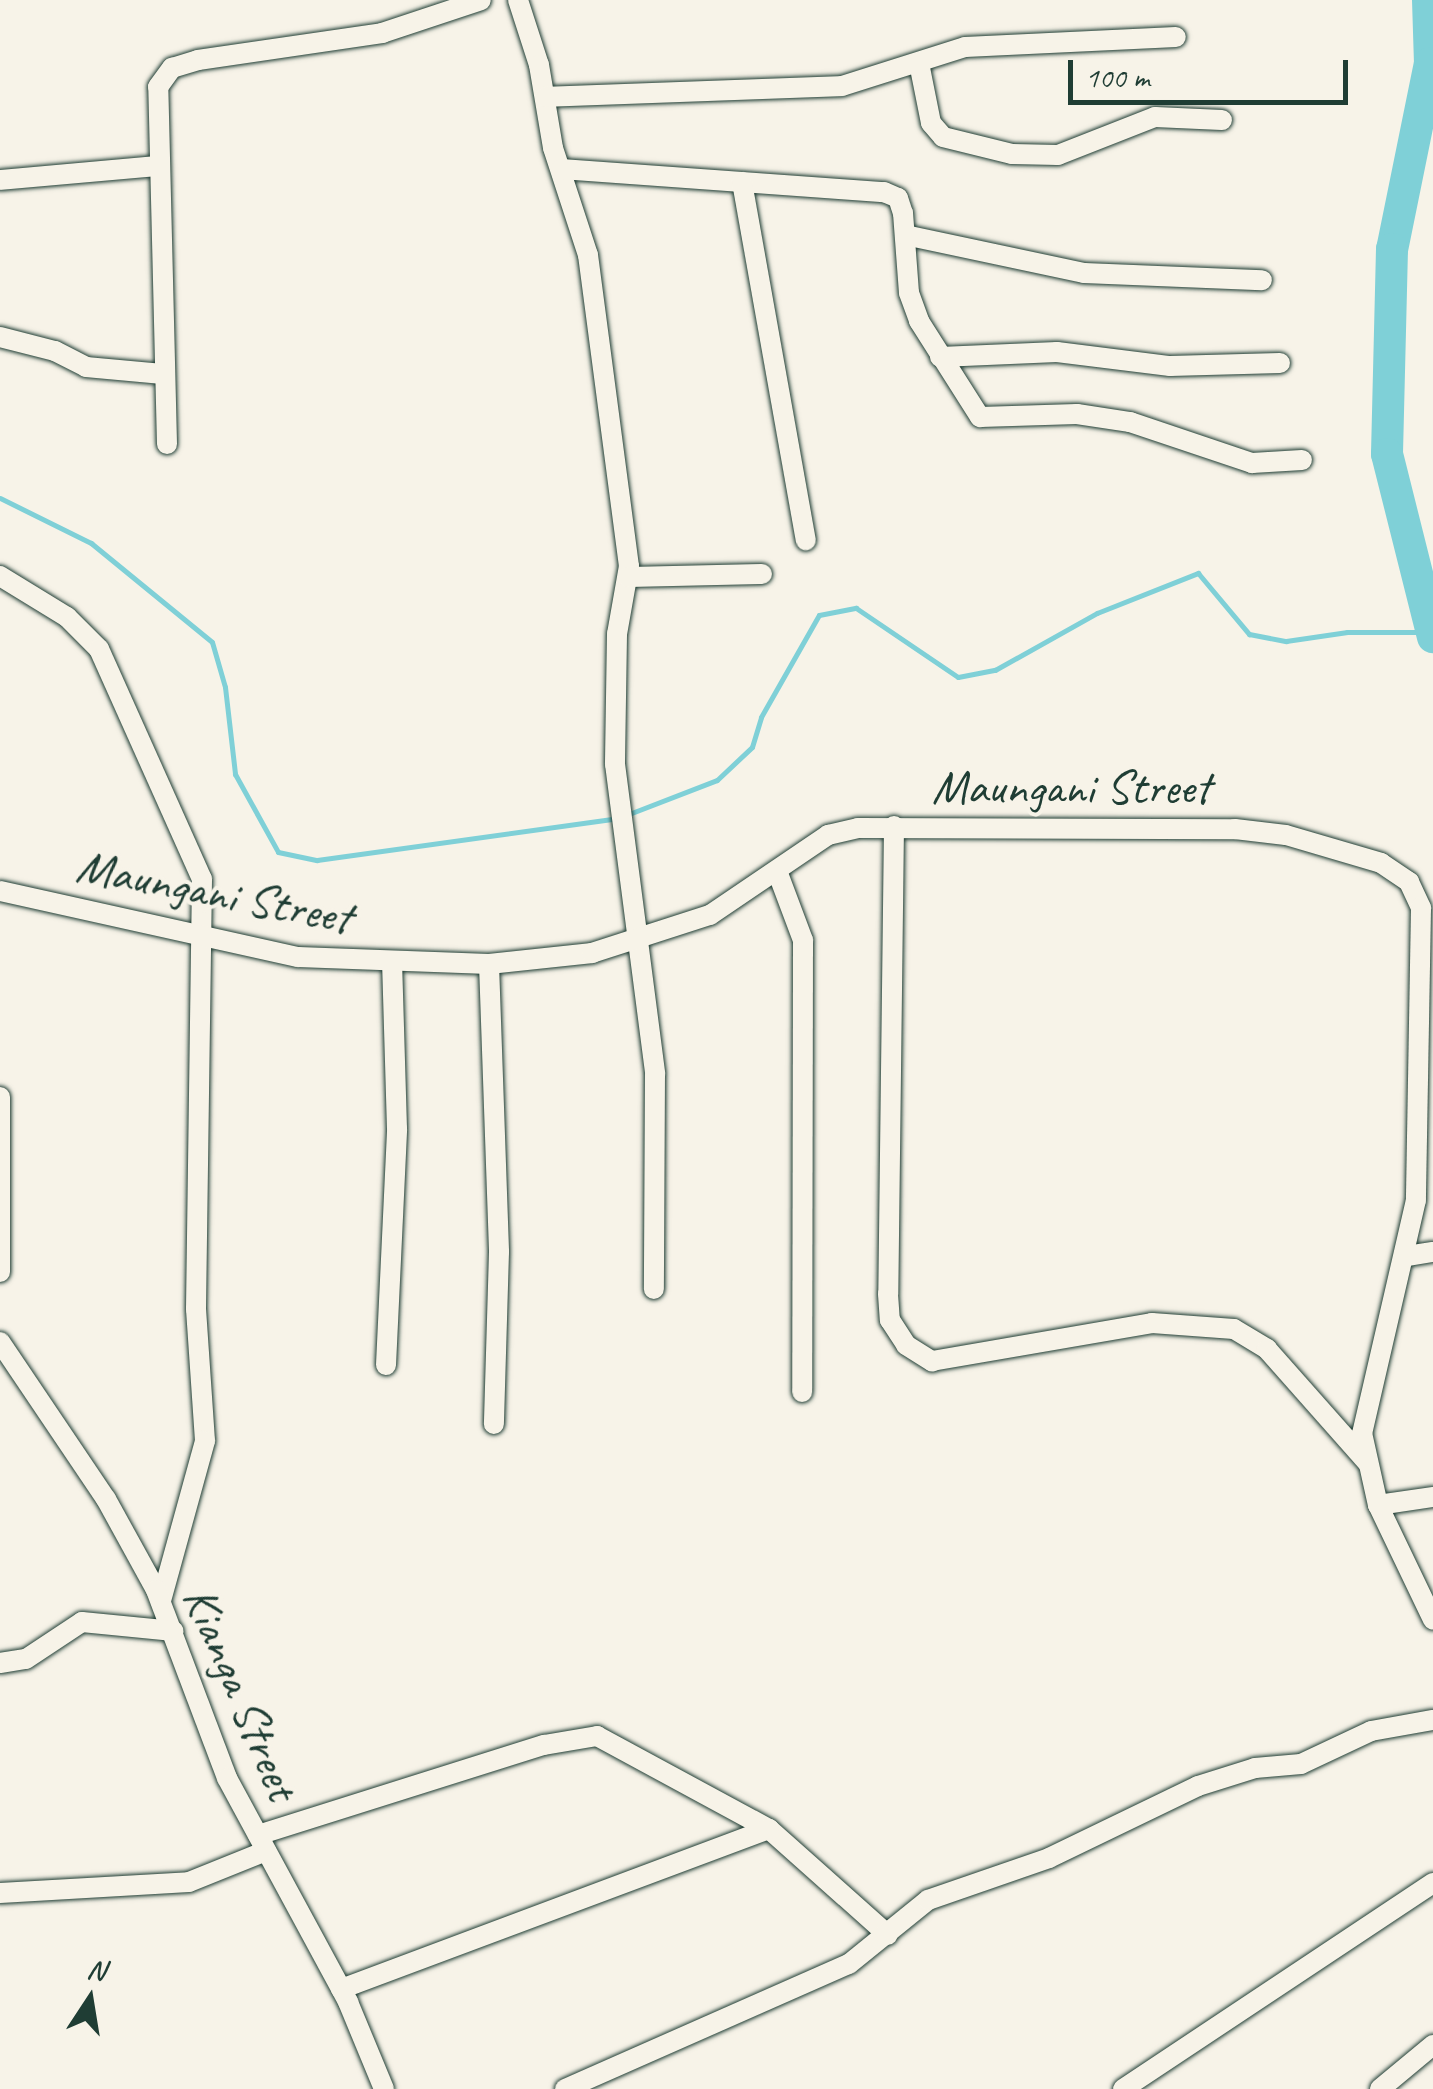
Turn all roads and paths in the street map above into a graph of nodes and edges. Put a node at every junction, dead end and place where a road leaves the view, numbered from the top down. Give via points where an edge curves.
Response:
1 (481, 0) edge
2 (520, 0) edge
3 (1176, 38) dead end
4 (919, 62) junction
5 (546, 97) junction
6 (1222, 120) dead end
7 (158, 166) junction
8 (560, 169) junction
9 (0, 180) edge
10 (742, 182) junction
11 (905, 235) junction
12 (1262, 280) dead end
13 (0, 336) edge
14 (940, 357) junction
15 (1280, 363) dead end
16 (163, 374) junction
17 (167, 444) dead end
18 (1302, 460) dead end
19 (806, 540) dead end
20 (762, 574) dead end
21 (0, 576) edge
22 (628, 576) junction
23 (894, 826) junction
24 (777, 871) junction
25 (0, 891) edge
26 (642, 939) junction
27 (201, 940) junction
28 (392, 963) junction
29 (489, 964) junction
30 (1426, 1013) edge
31 (0, 1097) edge
32 (1425, 1156) edge
33 (1433, 1252) edge
34 (1407, 1256) junction
35 (0, 1272) edge
36 (654, 1289) dead end
37 (0, 1342) edge
38 (386, 1364) dead end
39 (802, 1392) dead end
40 (494, 1424) dead end
41 (1367, 1462) junction
42 (1433, 1497) edge
43 (1378, 1505) junction
44 (161, 1602) junction
45 (1433, 1620) edge
46 (174, 1632) junction
47 (0, 1663) edge
48 (1433, 1720) edge
49 (769, 1829) junction
50 (262, 1843) junction
51 (1433, 1883) edge
52 (0, 1893) edge
53 (888, 1935) junction
54 (341, 1989) junction
55 (1433, 2045) edge
56 (380, 2087) edge
57 (565, 2089) edge
58 (1123, 2089) edge
59 (1380, 2089) edge

1 - 7 street via 382,33 172,68 158,87
2 - 5 street
3 - 4 street via 964,48
4 - 5 street via 842,86
4 - 6 street via 931,123 943,136 1012,154 1058,155 1155,117
5 - 8 street
7 - 9 street
7 - 16 street
8 - 10 street
8 - 22 street via 588,255
10 - 11 street via 884,192 898,198
10 - 19 street
11 - 12 street via 1084,272
11 - 14 street via 908,293
13 - 16 street via 42,346 86,368
14 - 15 street via 1057,352 1170,366
14 - 18 street via 980,416 1077,414 1130,422 1252,464
16 - 17 street
20 - 22 street
21 - 27 street via 67,617 100,649 202,879
22 - 26 street via 616,634 615,764
23 - 24 street, Maungani Street via 828,835
23 - 30 street, Maungani Street via 1234,829 1365,858 1409,882 1421,908
23 - 41 street via 888,1294 890,1320 906,1345 932,1361 1152,1323 1234,1329 1267,1349
24 - 26 street, Maungani Street via 710,915
24 - 39 street via 803,940
25 - 27 street, Maungani Street
26 - 29 street, Maungani Street via 592,954
26 - 36 street via 656,1074
27 - 28 street, Maungani Street via 298,957
27 - 44 street via 196,1310 204,1441
28 - 29 street, Maungani Street
28 - 38 street via 397,1129
29 - 40 street via 498,1232
30 - 32 street, Maungani Street
31 - 35 street
32 - 34 street, Maungani Street
33 - 34 street
34 - 41 street, Maungani Street via 1364,1408
37 - 44 street, Kianga Street via 106,1498
41 - 43 street, Maungani Street
42 - 43 street
43 - 45 street, Maungani Street
44 - 46 street, Kianga Street
46 - 47 street via 82,1622 26,1659
46 - 50 street, Kianga Street via 228,1778
48 - 53 street via 1371,1731 1301,1764 1255,1768 1198,1786 1049,1858 928,1900
49 - 50 street via 622,1743 580,1736
49 - 53 street
49 - 54 street
50 - 52 street via 189,1882
50 - 54 street, Kianga Street
51 - 58 street
53 - 57 street via 849,1964
54 - 56 street, Kianga Street
55 - 59 street

